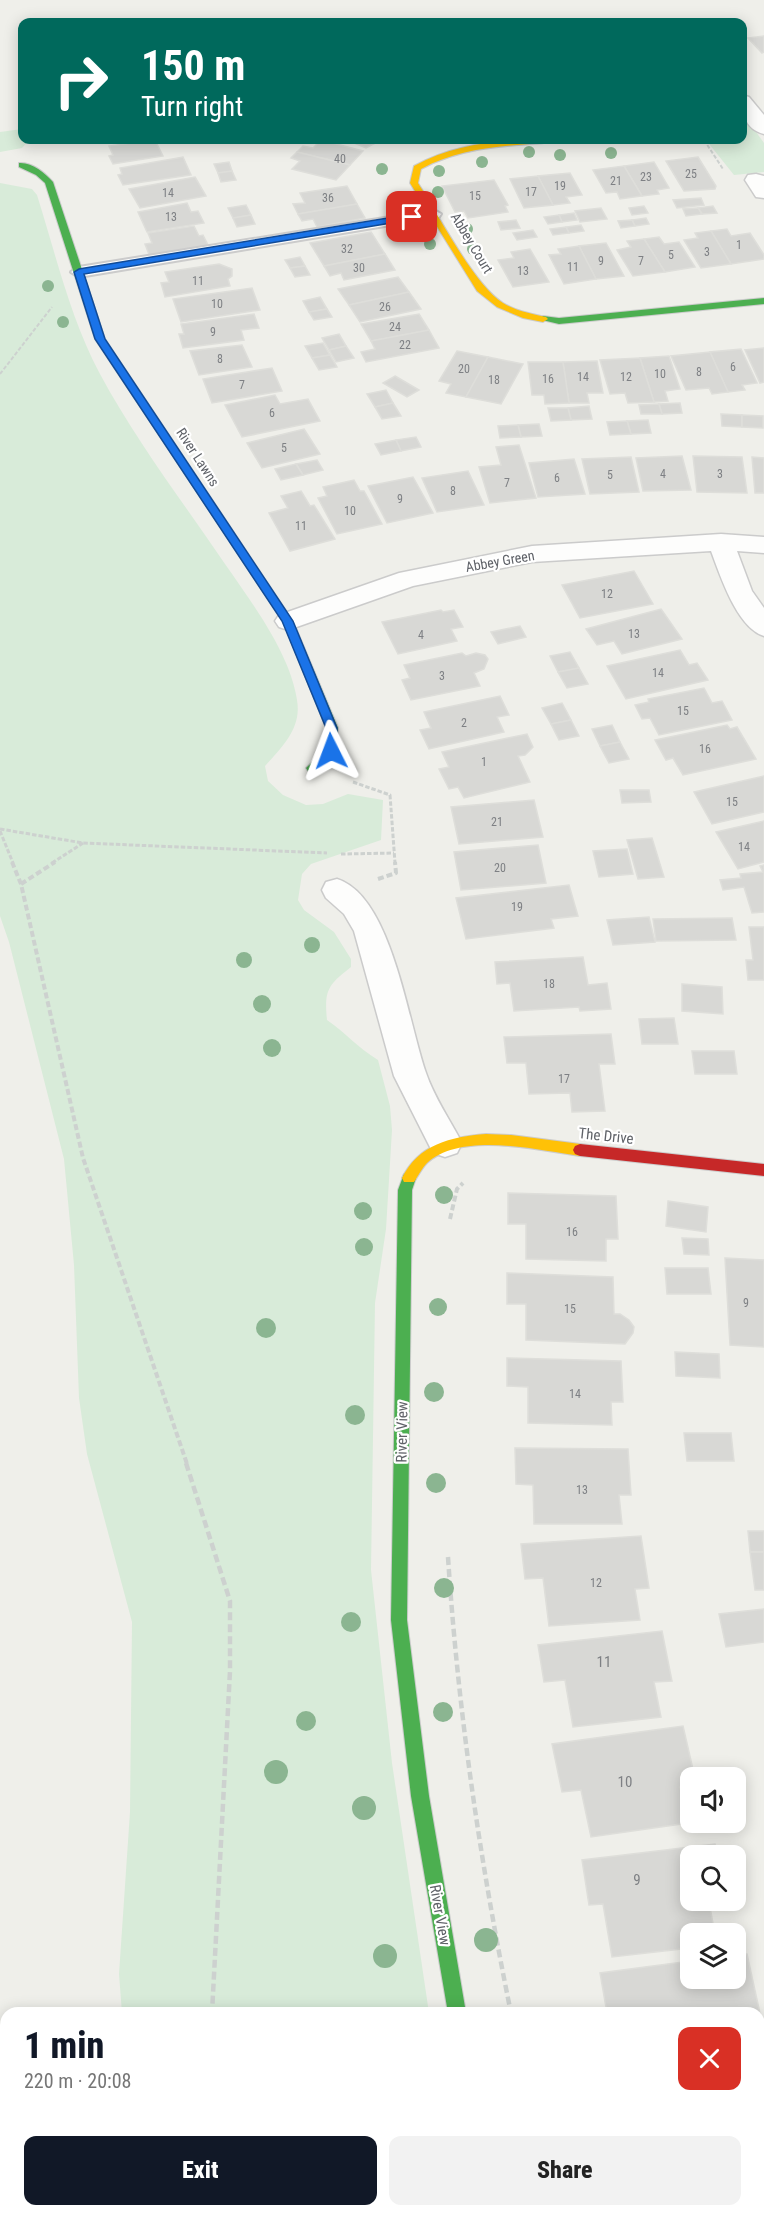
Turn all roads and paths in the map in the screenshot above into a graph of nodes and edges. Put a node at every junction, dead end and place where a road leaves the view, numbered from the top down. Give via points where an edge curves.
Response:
1 (747, 107) edge
2 (764, 128) edge
3 (511, 144) edge
4 (22, 165) dead end
5 (434, 213) junction
6 (81, 279) junction
7 (764, 301) edge
8 (0, 374) edge
9 (721, 542) junction
10 (764, 545) edge
11 (288, 621) junction
12 (764, 627) edge
13 (312, 768) joint
14 (0, 830) edge
15 (83, 843) junction
16 (394, 853) junction
17 (21, 884) junction
18 (337, 890) joint
19 (445, 1143) junction
20 (764, 1170) edge
21 (465, 1180) dead end
22 (449, 1223) dead end
23 (447, 1549) dead end
24 (212, 2007) edge
25 (456, 2007) edge
26 (510, 2007) edge

1 - 2 street
3 - 5 street, Abbey Court via 454,151 429,158 417,168 414,183
4 - 6 street, River Lawns via 49,182
5 - 6 lane
5 - 7 street, Abbey Court via 480,289 500,305 526,316 559,321
6 - 8 path via 61,295
6 - 11 street, River Lawns via 100,339
9 - 10 street, Abbey Green
9 - 11 street, Abbey Green via 532,554 408,579
9 - 12 street via 739,592
11 - 13 street, River Lawns via 332,728 331,751
13 - 16 path via 390,795
14 - 15 path
14 - 17 path
15 - 16 path
15 - 17 path
16 - 18 path via 396,873
17 - 24 path via 83,1158 230,1601 230,1671
18 - 19 street via 355,906 369,931 410,1076
19 - 20 street, The Drive via 485,1139
19 - 25 street, River View via 426,1155 411,1172 405,1190 399,1620 420,1796
21 - 22 path via 456,1189
23 - 26 path via 472,1792

